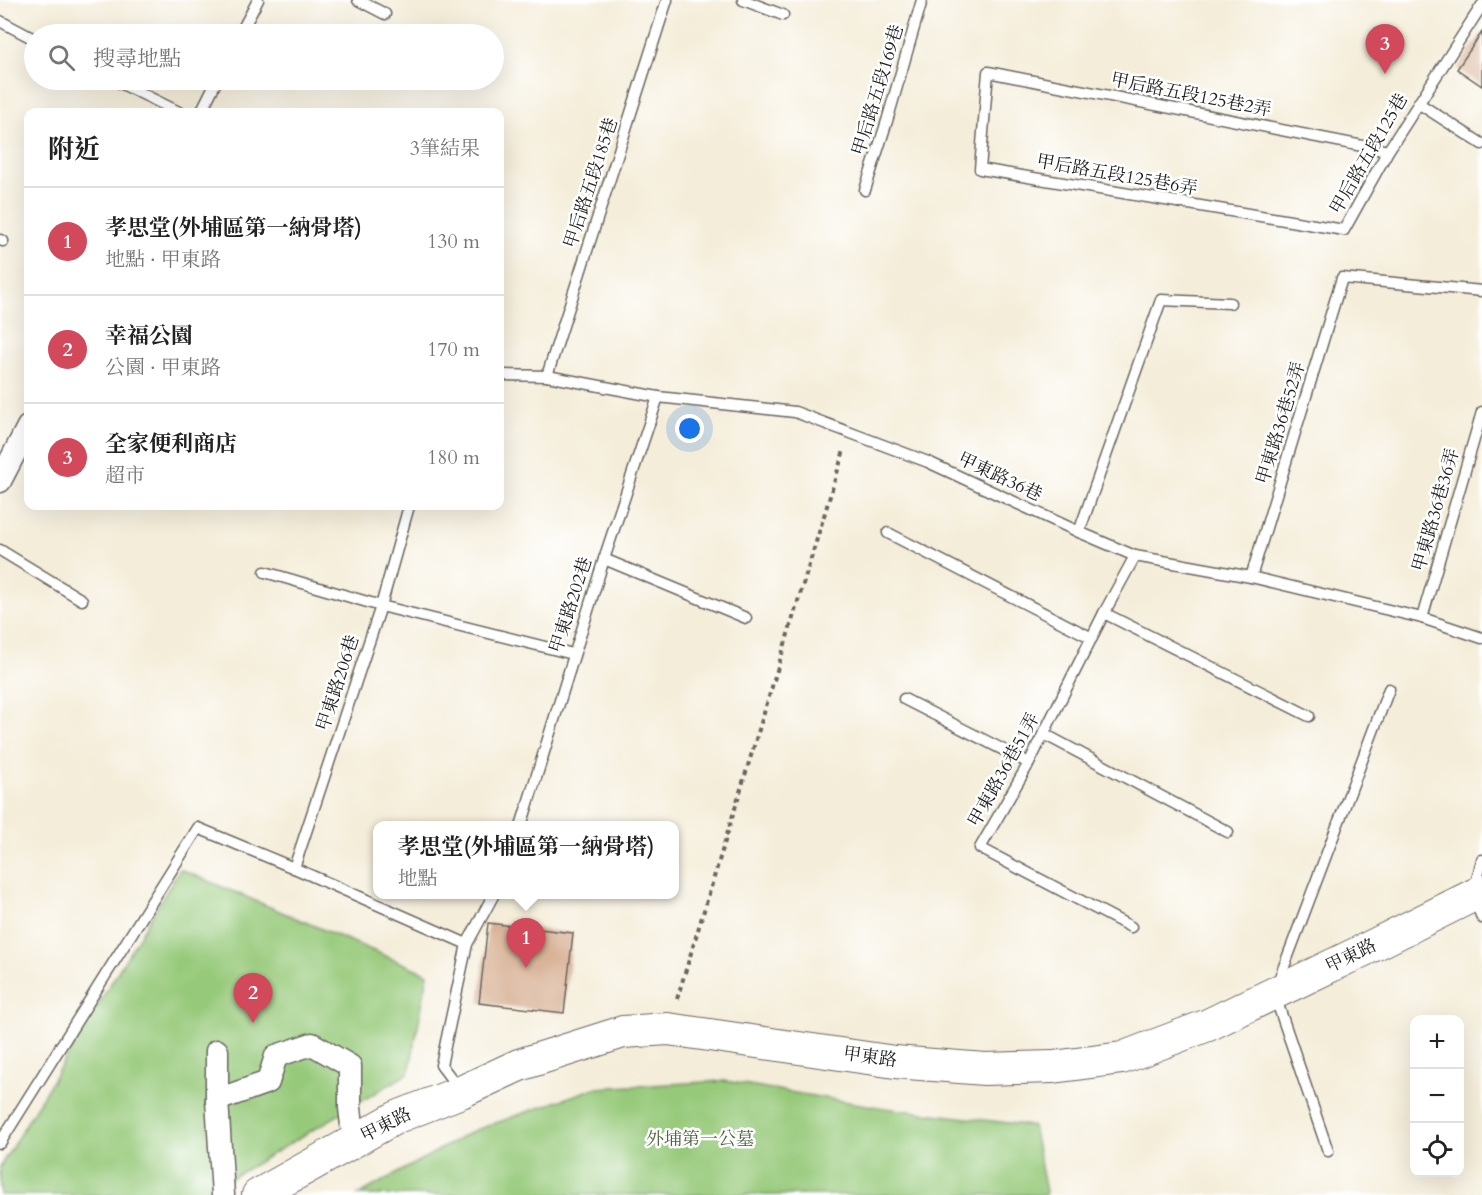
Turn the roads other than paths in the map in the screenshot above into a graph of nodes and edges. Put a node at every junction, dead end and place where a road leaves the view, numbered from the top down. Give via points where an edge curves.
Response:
1 (258, 0) edge
2 (358, 0) edge
3 (667, 0) edge
4 (742, 0) edge
5 (922, 0) edge
6 (1482, 5) edge
7 (385, 14) dead end
8 (783, 15) dead end
9 (0, 21) edge
10 (245, 24) edge
11 (24, 34) edge
12 (988, 72) joint
13 (134, 90) edge
14 (212, 90) edge
15 (1418, 103) junction
16 (171, 108) edge
17 (203, 108) edge
18 (1482, 144) edge
19 (1388, 151) junction
20 (865, 190) dead end
21 (1344, 230) joint
22 (1482, 291) edge
23 (1230, 303) dead end
24 (504, 375) edge
25 (547, 376) junction
26 (658, 397) junction
27 (1482, 412) edge
28 (24, 435) edge
29 (0, 481) edge
30 (408, 510) edge
31 (1079, 532) junction
32 (888, 533) dead end
33 (0, 550) edge
34 (1135, 556) junction
35 (604, 558) junction
36 (266, 572) dead end
37 (1251, 577) junction
38 (82, 600) dead end
39 (381, 606) junction
40 (1104, 613) junction
41 (746, 618) dead end
42 (1422, 618) junction
43 (1092, 638) junction
44 (1482, 638) edge
45 (573, 654) junction
46 (1389, 689) dead end
47 (904, 699) dead end
48 (1309, 716) dead end
49 (1044, 734) junction
50 (1029, 763) junction
51 (522, 821) edge
52 (1228, 832) dead end
53 (1482, 860) edge
54 (294, 868) junction
55 (492, 899) edge
56 (1479, 901) edge
57 (1131, 927) dead end
58 (467, 944) junction
59 (1274, 993) junction
60 (217, 1051) dead end
61 (461, 1092) junction
62 (217, 1100) junction
63 (354, 1142) junction
64 (0, 1143) edge
65 (1328, 1150) dead end
66 (223, 1195) edge
67 (258, 1195) edge

1 - 10 lane
2 - 7 lane
3 - 25 lane, 甲后路五段185巷
4 - 8 lane
5 - 20 lane, 甲后路五段169巷
6 - 15 lane, 甲后路五段125巷
9 - 11 lane
12 - 19 lane, 甲后路五段125巷2弄
12 - 21 lane, 甲后路五段125巷6弄 via 980,169
13 - 16 lane
14 - 17 lane
15 - 18 lane
15 - 19 lane, 甲后路五段125巷
19 - 21 lane, 甲后路五段125巷
22 - 37 lane, 甲東路36巷52弄 via 1342,278
23 - 31 lane via 1161,300
24 - 25 lane, 甲東路36巷
25 - 26 lane, 甲東路36巷
26 - 31 lane, 甲東路36巷 via 795,412 927,462
26 - 35 lane, 甲東路202巷
27 - 42 lane, 甲東路36巷36弄
28 - 29 street
30 - 39 lane, 甲東路206巷
31 - 34 lane, 甲東路36巷
32 - 43 lane
33 - 38 lane
34 - 37 lane, 甲東路36巷
34 - 40 lane, 甲東路36巷51弄
35 - 41 lane
35 - 45 lane, 甲東路202巷
36 - 39 lane
37 - 42 lane, 甲東路36巷
39 - 45 lane
39 - 54 lane, 甲東路206巷
40 - 43 lane, 甲東路36巷51弄
40 - 48 lane
42 - 44 lane, 甲東路36巷
43 - 49 lane, 甲東路36巷51弄
45 - 51 lane, 甲東路202巷
46 - 59 lane
47 - 50 lane
49 - 50 lane, 甲東路36巷51弄
49 - 52 lane
50 - 57 lane, 甲東路36巷51弄 via 980,848
53 - 56 lane
54 - 58 lane
54 - 64 lane via 198,828
55 - 58 lane
56 - 59 street, 甲東路
58 - 61 lane via 441,1065
59 - 61 street, 甲東路 via 1208,1025 1122,1058 1053,1067 985,1069 895,1062 668,1029 623,1032 519,1065
59 - 65 lane
60 - 62 street
61 - 63 street, 甲東路 via 397,1117
62 - 63 street via 268,1082 276,1056 312,1044 350,1066
62 - 66 street
63 - 67 street, 甲東路

